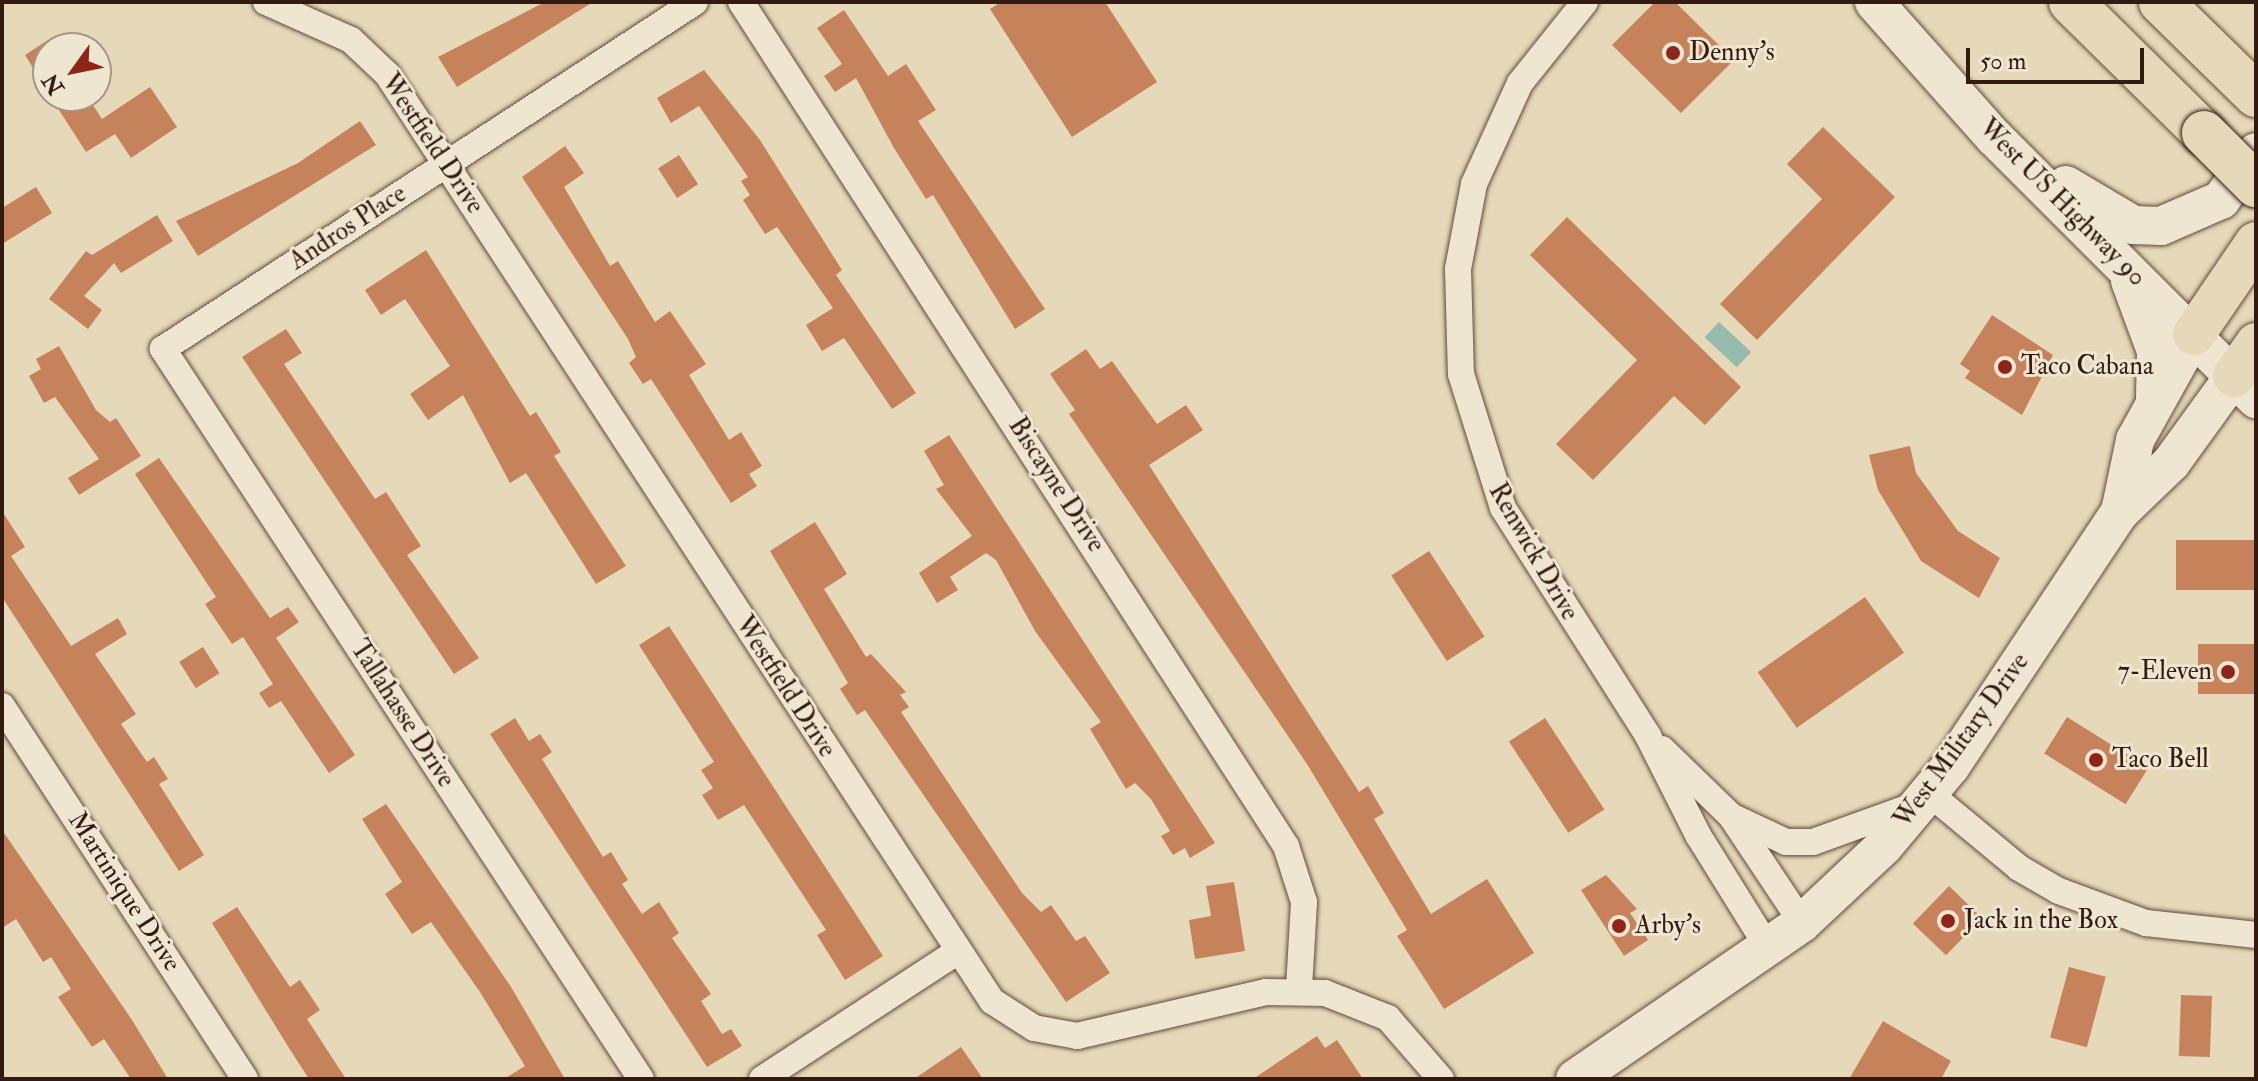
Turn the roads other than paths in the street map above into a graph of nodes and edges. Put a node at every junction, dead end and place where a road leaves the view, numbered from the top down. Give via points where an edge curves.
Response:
1 (266, 2) edge
2 (695, 2) edge
3 (741, 2) edge
4 (1585, 2) edge
5 (1874, 2) edge
6 (2071, 2) edge
7 (2161, 2) edge
8 (2256, 95) edge
9 (1994, 137) junction
10 (2256, 152) edge
11 (447, 164) junction
12 (2256, 185) edge
13 (2256, 243) edge
14 (2125, 267) junction
15 (2194, 334) junction
16 (163, 349) joint
17 (2249, 373) edge
18 (2154, 409) junction
19 (2120, 512) junction
20 (2, 706) edge
21 (1648, 736) junction
22 (1926, 798) junction
23 (1731, 816) junction
24 (1802, 923) junction
25 (2256, 935) edge
26 (1769, 949) junction
27 (957, 952) junction
28 (1299, 990) junction
29 (245, 1079) edge
30 (641, 1079) edge
31 (762, 1079) edge
32 (1441, 1079) edge
33 (1575, 1079) edge

1 - 11 street, Westfield Drive via 351,40 372,57
2 - 11 street, Andros Place
3 - 28 street, Biscayne Drive via 1286,846 1304,902
4 - 21 street, Renwick Drive via 1520,83 1478,174 1458,269 1458,355 1470,420 1503,508
5 - 9 main road, West US Highway 90
6 - 12 highway, bridge
7 - 8 highway
9 - 10 main road via 2133,225 2191,219 2221,200
9 - 14 main road, West US Highway 90
11 - 16 street, Andros Place
11 - 27 street, Westfield Drive
13 - 15 main road, West Military Drive
14 - 15 main road, West US Highway 90
14 - 18 main road via 2156,351
15 - 17 main road, West US Highway 90
15 - 18 main road, West Military Drive
16 - 30 street, Tallahasse Drive
17 - 19 main road, West Military Drive via 2171,463
18 - 19 main road, West Military Drive via 2135,440
19 - 22 main road, West Military Drive
20 - 29 street, Martinique Drive
21 - 23 street, Renwick Drive
21 - 26 street, Renwick Drive via 1698,835
22 - 23 street, Renwick Drive via 1813,842 1777,839
22 - 24 main road, West Military Drive
22 - 25 street via 2019,868 2059,891 2146,923
23 - 24 street, Renwick Drive
24 - 26 main road, West Military Drive
26 - 33 main road, West Military Drive
27 - 28 street, Westfield Drive via 1000,1008 1055,1035 1109,1033 1225,1000
27 - 31 street
28 - 32 street, Westfield Drive via 1358,1001 1388,1018

